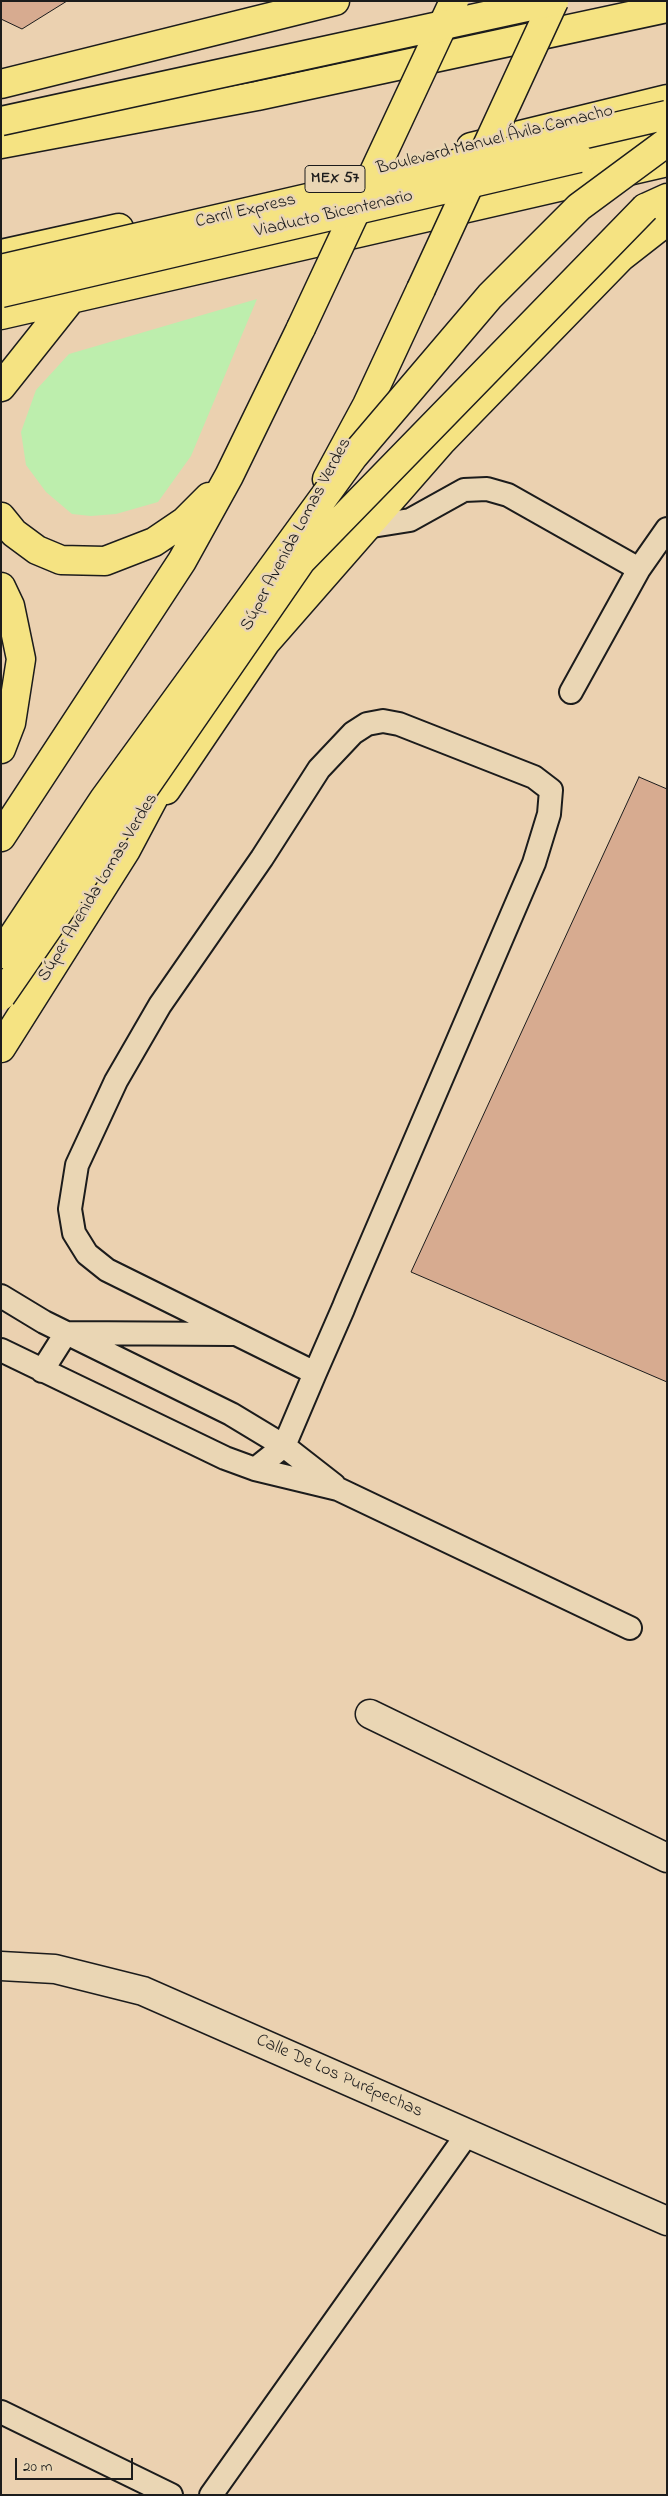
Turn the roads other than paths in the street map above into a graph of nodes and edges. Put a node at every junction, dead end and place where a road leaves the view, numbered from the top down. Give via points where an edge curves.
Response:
1 (454, 1) edge
2 (554, 1) edge
3 (331, 2) edge
4 (667, 8) edge
5 (1, 84) edge
6 (667, 99) edge
7 (667, 115) edge
8 (1, 121) edge
9 (667, 141) edge
10 (1, 144) edge
11 (667, 162) edge
12 (667, 198) edge
13 (667, 221) edge
14 (1, 254) edge
15 (1, 269) edge
16 (1, 293) edge
17 (71, 299) junction
18 (1, 315) edge
19 (1, 387) edge
20 (229, 476) junction
21 (1, 517) edge
22 (366, 527) junction
23 (667, 529) edge
24 (639, 569) junction
25 (1, 587) edge
26 (571, 692) dead end
27 (1, 749) edge
28 (1, 837) edge
29 (126, 850) junction
30 (1, 954) edge
31 (1, 996) edge
32 (1, 1048) edge
33 (1, 1296) edge
34 (66, 1333) junction
35 (238, 1334) junction
36 (1, 1350) edge
37 (42, 1371) junction
38 (316, 1373) junction
39 (284, 1446) junction
40 (255, 1469) junction
41 (338, 1489) junction
42 (630, 1628) dead end
43 (370, 1714) dead end
44 (667, 1858) edge
45 (1, 1966) edge
46 (468, 2133) junction
47 (667, 2221) edge
48 (1, 2412) edge
49 (171, 2495) edge
50 (211, 2495) edge

1 - 20 main road, bridge
2 - 8 main road, bridge
2 - 29 main road, Súper Avenida Lomas Verdes, bridge via 367,405
3 - 5 main road
4 - 10 main road via 257,96
6 - 14 main road, Boulevard Manuel Ávila Camacho / MEX 57 via 268,196
7 - 15 main road, Carril Express, bridge
9 - 16 main road, Viaducto Bicentenario, bridge via 578,158
9 - 30 main road, bridge via 580,207 490,296 353,457 104,799
11 - 17 main road
12 - 31 main road, bridge via 645,208 300,562
13 - 22 main road via 621,257 441,442
17 - 18 main road
17 - 19 main road
20 - 21 main road via 185,521 154,542 105,561 61,560 37,550 14,533
20 - 28 main road via 182,560
22 - 24 lane via 410,520 464,490 487,489 508,495
22 - 29 main road via 266,642
23 - 24 lane
24 - 26 lane
25 - 27 main road via 10,606 21,659 12,723
29 - 32 main road, Súper Avenida Lomas Verdes
33 - 34 lane
34 - 35 lane
34 - 37 lane
34 - 39 lane via 231,1414
35 - 38 lane
35 - 38 lane via 106,1270 87,1254 74,1233 70,1209 77,1166 116,1081 160,1005 319,769 353,733 367,724 383,721 399,724 534,777 551,790 549,814 530,872
36 - 37 lane
37 - 40 lane
38 - 39 lane
39 - 40 lane
39 - 41 lane
40 - 41 lane
41 - 42 lane
43 - 44 street
45 - 46 street, Calle De Los Purépechas via 55,1969 144,1991
46 - 47 street, Calle De Los Purépechas
46 - 50 lane
48 - 49 lane

